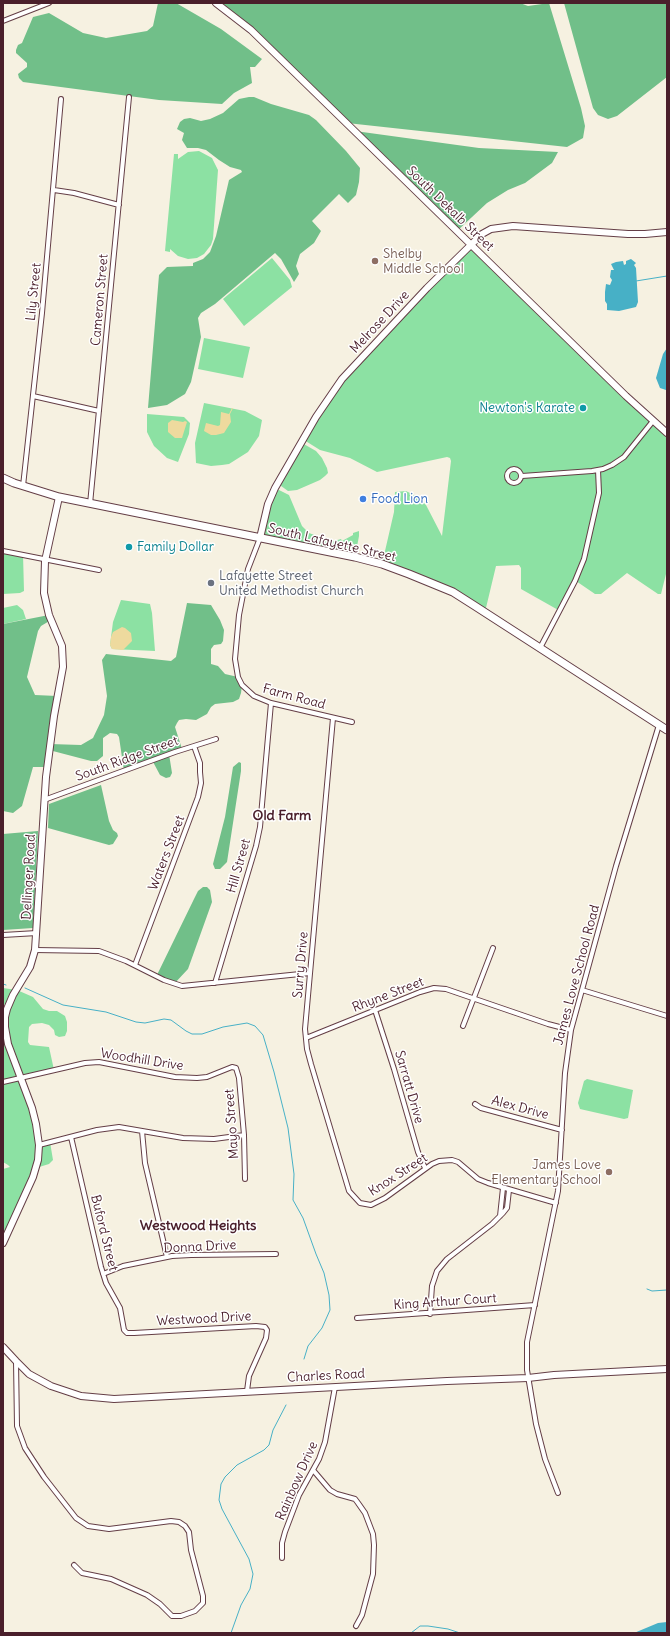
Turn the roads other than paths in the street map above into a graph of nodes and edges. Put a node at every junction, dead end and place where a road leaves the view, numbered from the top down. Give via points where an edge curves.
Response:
1 (49, 3) edge
2 (216, 3) edge
3 (3, 21) edge
4 (129, 97) dead end
5 (61, 99) dead end
6 (54, 190) junction
7 (119, 205) junction
8 (667, 232) edge
9 (470, 244) junction
10 (33, 396) junction
11 (99, 411) junction
12 (653, 422) junction
13 (667, 433) edge
14 (598, 470) junction
15 (522, 476) dead end
16 (3, 478) edge
17 (23, 486) junction
18 (59, 497) junction
19 (90, 504) junction
20 (260, 538) junction
21 (3, 551) edge
22 (46, 559) junction
23 (99, 570) dead end
24 (540, 648) junction
25 (271, 703) junction
26 (334, 718) junction
27 (352, 722) dead end
28 (659, 725) junction
29 (667, 730) edge
30 (216, 739) dead end
31 (194, 746) junction
32 (44, 800) junction
33 (37, 933) junction
34 (3, 935) edge
35 (493, 948) dead end
36 (35, 950) junction
37 (135, 965) junction
38 (310, 973) junction
39 (215, 983) junction
40 (582, 990) junction
41 (474, 998) junction
42 (375, 1010) junction
43 (667, 1016) edge
44 (463, 1026) dead end
45 (571, 1030) junction
46 (306, 1038) junction
47 (236, 1068) joint
48 (21, 1078) junction
49 (3, 1082) edge
50 (475, 1104) dead end
51 (562, 1130) junction
52 (142, 1131) junction
53 (244, 1135) junction
54 (71, 1137) junction
55 (39, 1145) junction
56 (425, 1168) junction
57 (245, 1179) dead end
58 (503, 1188) junction
59 (509, 1190) junction
60 (360, 1203) joint
61 (556, 1203) junction
62 (500, 1216) junction
63 (3, 1244) edge
64 (276, 1254) dead end
65 (167, 1257) junction
66 (103, 1274) junction
67 (534, 1304) junction
68 (430, 1314) junction
69 (357, 1318) dead end
70 (124, 1330) joint
71 (3, 1347) edge
72 (16, 1361) junction
73 (667, 1369) edge
74 (528, 1378) junction
75 (335, 1387) junction
76 (247, 1391) junction
77 (313, 1470) junction
78 (558, 1493) dead end
79 (282, 1558) dead end
80 (74, 1565) dead end
81 (356, 1626) dead end

1 - 3 street
2 - 9 street, South Dekalb Street via 251,30
4 - 7 street, Cameron Street
5 - 6 street, Lily Street
6 - 7 street
6 - 10 street, Lily Street
7 - 11 street, Cameron Street
8 - 9 street, Melrose Drive via 628,234 507,226 486,231
9 - 12 street, South Dekalb Street
9 - 20 street, Melrose Drive via 342,379 316,417 275,488 268,504
10 - 11 street
10 - 17 street, Lily Street
11 - 19 street, Cameron Street
12 - 13 street, South Dekalb Street
12 - 14 street via 624,457
14 - 15 street
14 - 24 street via 599,493 584,559 576,581
16 - 17 main road, South Lafayette Street
17 - 18 main road, South Lafayette Street
18 - 19 main road, South Lafayette Street
18 - 22 street, Dellinger Road
19 - 20 main road, South Lafayette Street
20 - 24 main road, South Lafayette Street via 355,557 409,574 453,592
20 - 25 street, Farm Road via 243,587 235,659 242,685 254,696
21 - 22 street
22 - 23 street
22 - 32 street, Dellinger Road via 46,602 62,646 63,659
24 - 28 main road, South Lafayette Street
25 - 26 street, Farm Road
25 - 39 street, Hill Street via 260,826
26 - 27 street, Farm Road
26 - 38 street, Surry Drive
28 - 29 main road, South Lafayette Street
28 - 40 street, James Love School Road
30 - 31 street, South Ridge Street
31 - 32 street, South Ridge Street
31 - 37 street, Waters Street via 200,763 201,783 198,797
32 - 33 street, Dellinger Road
33 - 34 street
33 - 36 street, Dellinger Road
35 - 41 street
36 - 37 street via 99,951
36 - 48 street, Dellinger Road via 30,967 13,995 5,1017 6,1034
37 - 39 street via 178,985
38 - 39 street
38 - 46 street, Surry Drive
40 - 43 street
40 - 45 street, James Love School Road
41 - 42 street, Rhyne Street via 434,988
41 - 44 street
41 - 45 street, Rhyne Street
42 - 46 street, Rhyne Street
42 - 56 street, Sarratt Drive
45 - 51 street, James Love School Road via 565,1073
46 - 60 street, Surry Drive via 311,1064 346,1184
47 - 48 street, Woodhill Drive via 197,1078 175,1077 99,1062
47 - 53 street, Mayo Street
48 - 49 street, Woodhill Drive
48 - 55 street, Dellinger Road via 36,1124
50 - 51 street, Alex Drive via 481,1108
51 - 61 street, James Love School Road
52 - 53 street via 196,1139
52 - 54 street via 119,1127
52 - 65 street via 145,1163
53 - 57 street, Mayo Street
54 - 55 street
54 - 66 street, Buford Street
55 - 63 street, Dellinger Road via 33,1177
56 - 58 street, Knox Street via 439,1161 452,1160 478,1179
56 - 60 street, Knox Street via 378,1202 371,1205
58 - 59 street, Knox Street
58 - 62 street
59 - 61 street, Knox Street
59 - 62 street via 507,1208
61 - 67 street, James Love School Road
62 - 68 street via 441,1265 432,1286
64 - 65 street, Donna Drive
65 - 66 street, Donna Drive via 123,1266
66 - 70 street, Buford Street via 120,1308
67 - 68 street, King Arthur Court
67 - 74 street, James Love School Road via 527,1346
68 - 69 street, King Arthur Court
70 - 76 street, Westwood Drive via 127,1333 134,1333 265,1327 266,1338 249,1376
71 - 72 street, Charles Road
72 - 76 street, Charles Road via 39,1380 58,1390 81,1396 114,1399
72 - 80 street via 18,1433 30,1457 76,1518 95,1528 109,1529 172,1521 182,1523 189,1532 203,1603 195,1611 175,1617 140,1592 111,1579 82,1573
73 - 74 street, Charles Road
74 - 75 street, Charles Road
74 - 78 street, James Love School Road via 540,1439
75 - 76 street, Charles Road
75 - 77 street, Rainbow Drive via 325,1442
77 - 79 street, Rainbow Drive via 299,1495 285,1532
77 - 81 street via 330,1490 358,1503 373,1534 373,1574 362,1615

